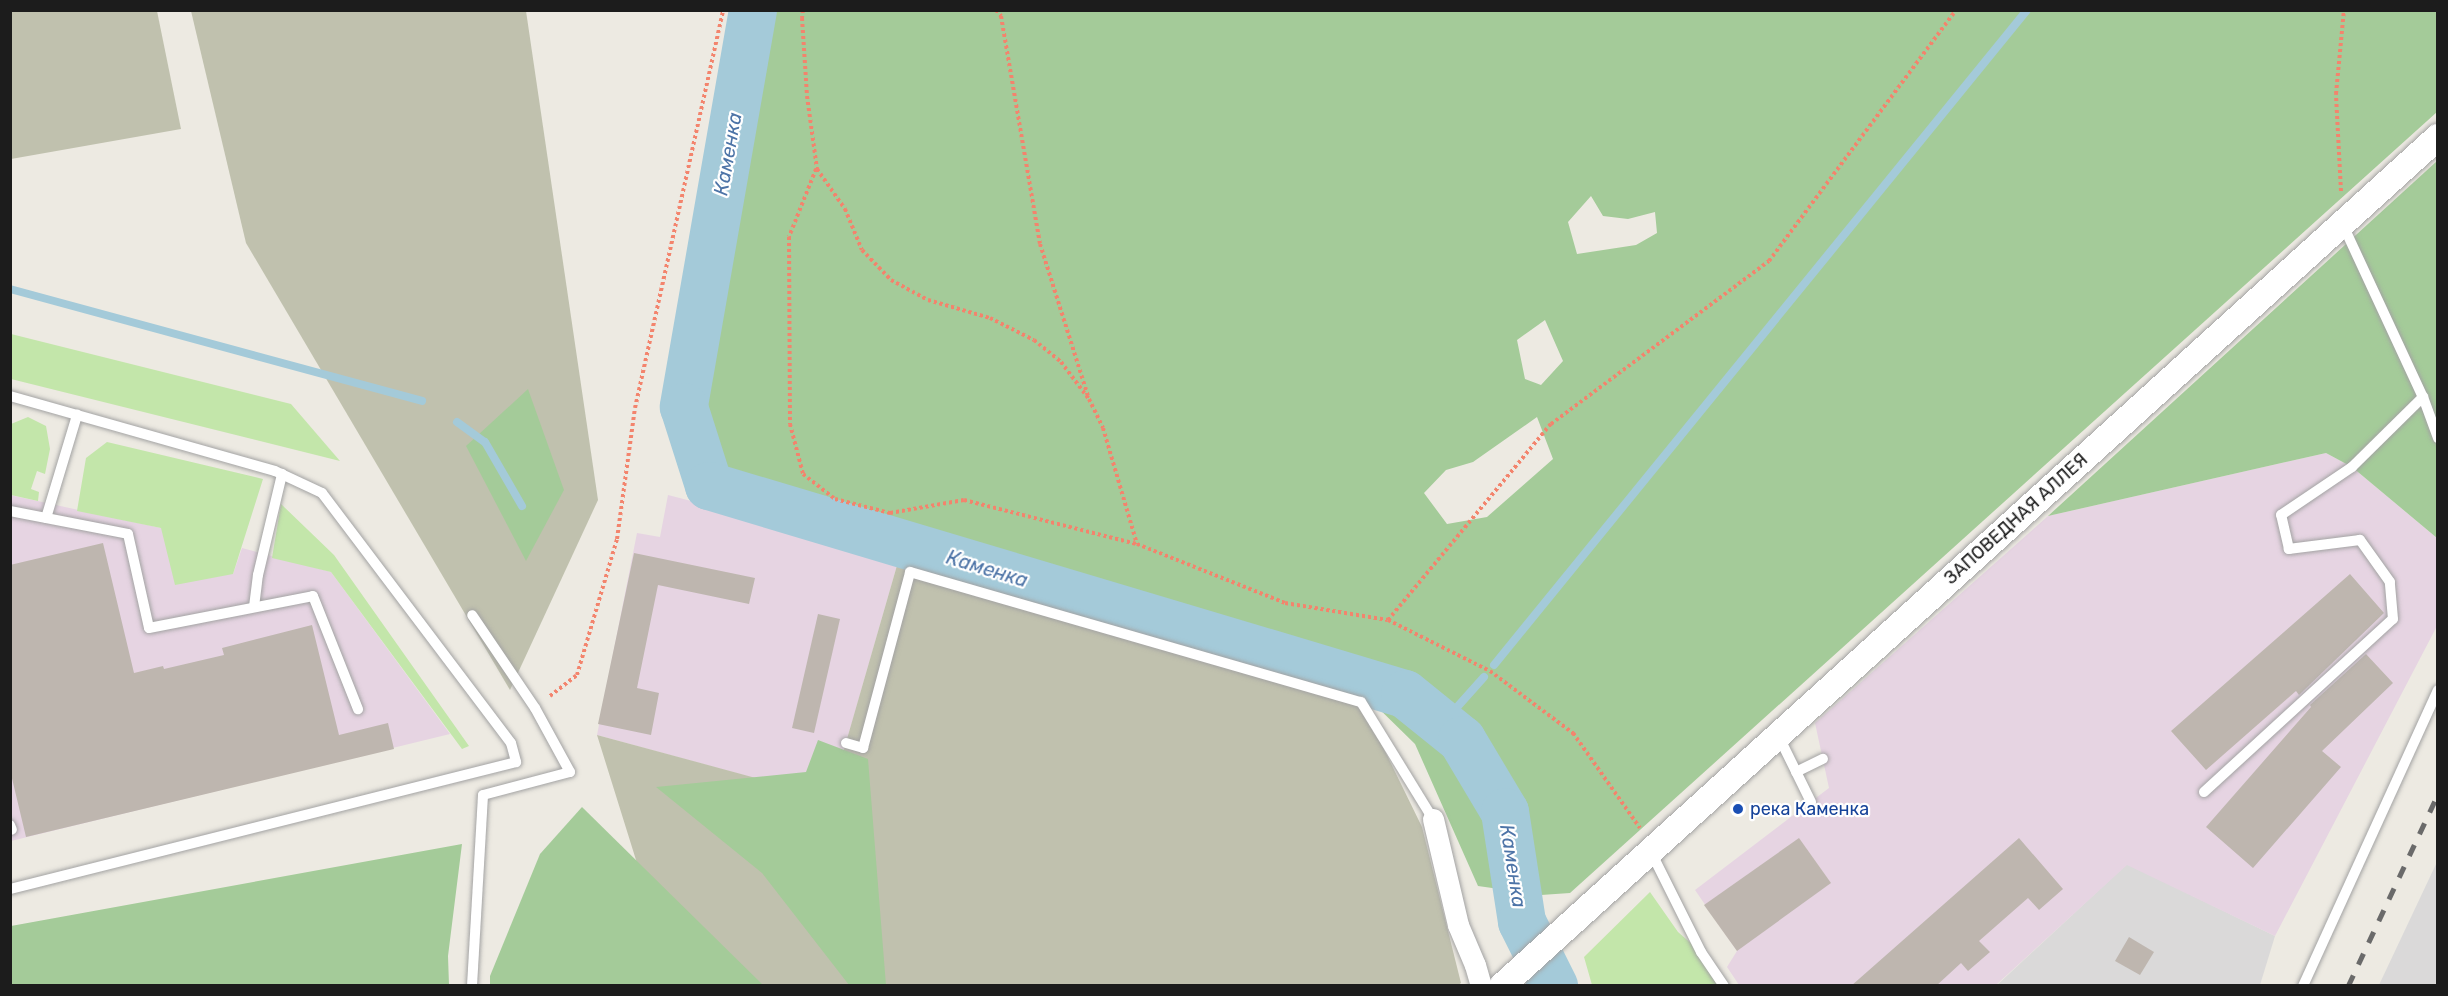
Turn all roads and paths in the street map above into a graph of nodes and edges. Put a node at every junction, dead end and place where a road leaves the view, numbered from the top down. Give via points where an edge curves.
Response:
1 (723, 10) edge
2 (803, 10) edge
3 (996, 10) edge
4 (1956, 10) edge
5 (2344, 10) edge
6 (2438, 137) edge
7 (817, 169) junction
8 (2343, 224) junction
9 (10, 396) edge
10 (2423, 397) junction
11 (1089, 399) junction
12 (77, 415) junction
13 (2438, 438) edge
14 (282, 474) junction
15 (10, 512) edge
16 (46, 518) junction
17 (1137, 544) junction
18 (254, 607) junction
19 (472, 615) dead end
20 (1388, 620) junction
21 (2438, 690) edge
22 (535, 708) junction
23 (358, 710) dead end
24 (1777, 734) junction
25 (846, 743) dead end
26 (1823, 759) dead end
27 (1796, 772) junction
28 (2204, 792) dead end
29 (1811, 802) dead end
30 (1433, 819) joint
31 (1651, 850) junction
32 (10, 889) edge
33 (1507, 982) edge
34 (472, 986) edge
35 (1481, 986) edge
36 (1724, 986) edge
37 (2303, 986) edge

1 - 22 path via 635,408 617,539 577,675
2 - 7 path via 807,96
3 - 11 path via 1001,16 1040,244
4 - 20 path via 1769,261 1551,424
5 - 8 path via 2336,94
6 - 8 street, ЗАПОВЕДНАЯ АЛЛЕЯ
7 - 11 path via 845,209 862,250 891,280 928,300 990,318 1034,340 1061,362
7 - 17 path via 789,237 790,424 802,474 835,499 890,513 964,500
8 - 10 lane
8 - 24 street, ЗАПОВЕДНАЯ АЛЛЕЯ
9 - 12 lane
10 - 13 lane
10 - 28 lane via 2352,467 2281,514 2289,549 2360,540 2390,582 2393,619
11 - 17 path via 1103,428
12 - 14 lane
12 - 16 lane
14 - 18 lane
14 - 32 lane via 322,493 340,515 511,744 516,762
15 - 16 lane
16 - 18 lane via 128,534 149,627
17 - 20 path via 1285,603
18 - 23 lane via 313,596
19 - 22 lane
20 - 31 path via 1490,671 1573,733 1646,837
21 - 37 lane
22 - 34 lane via 570,772 483,795
24 - 27 lane
24 - 31 street, ЗАПОВЕДНАЯ АЛЛЕЯ
25 - 30 lane via 863,748 910,572 1362,702
26 - 27 lane
27 - 29 lane
30 - 35 street via 1458,925
31 - 33 street, ЗАПОВЕДНАЯ АЛЛЕЯ
31 - 36 lane via 1701,952

